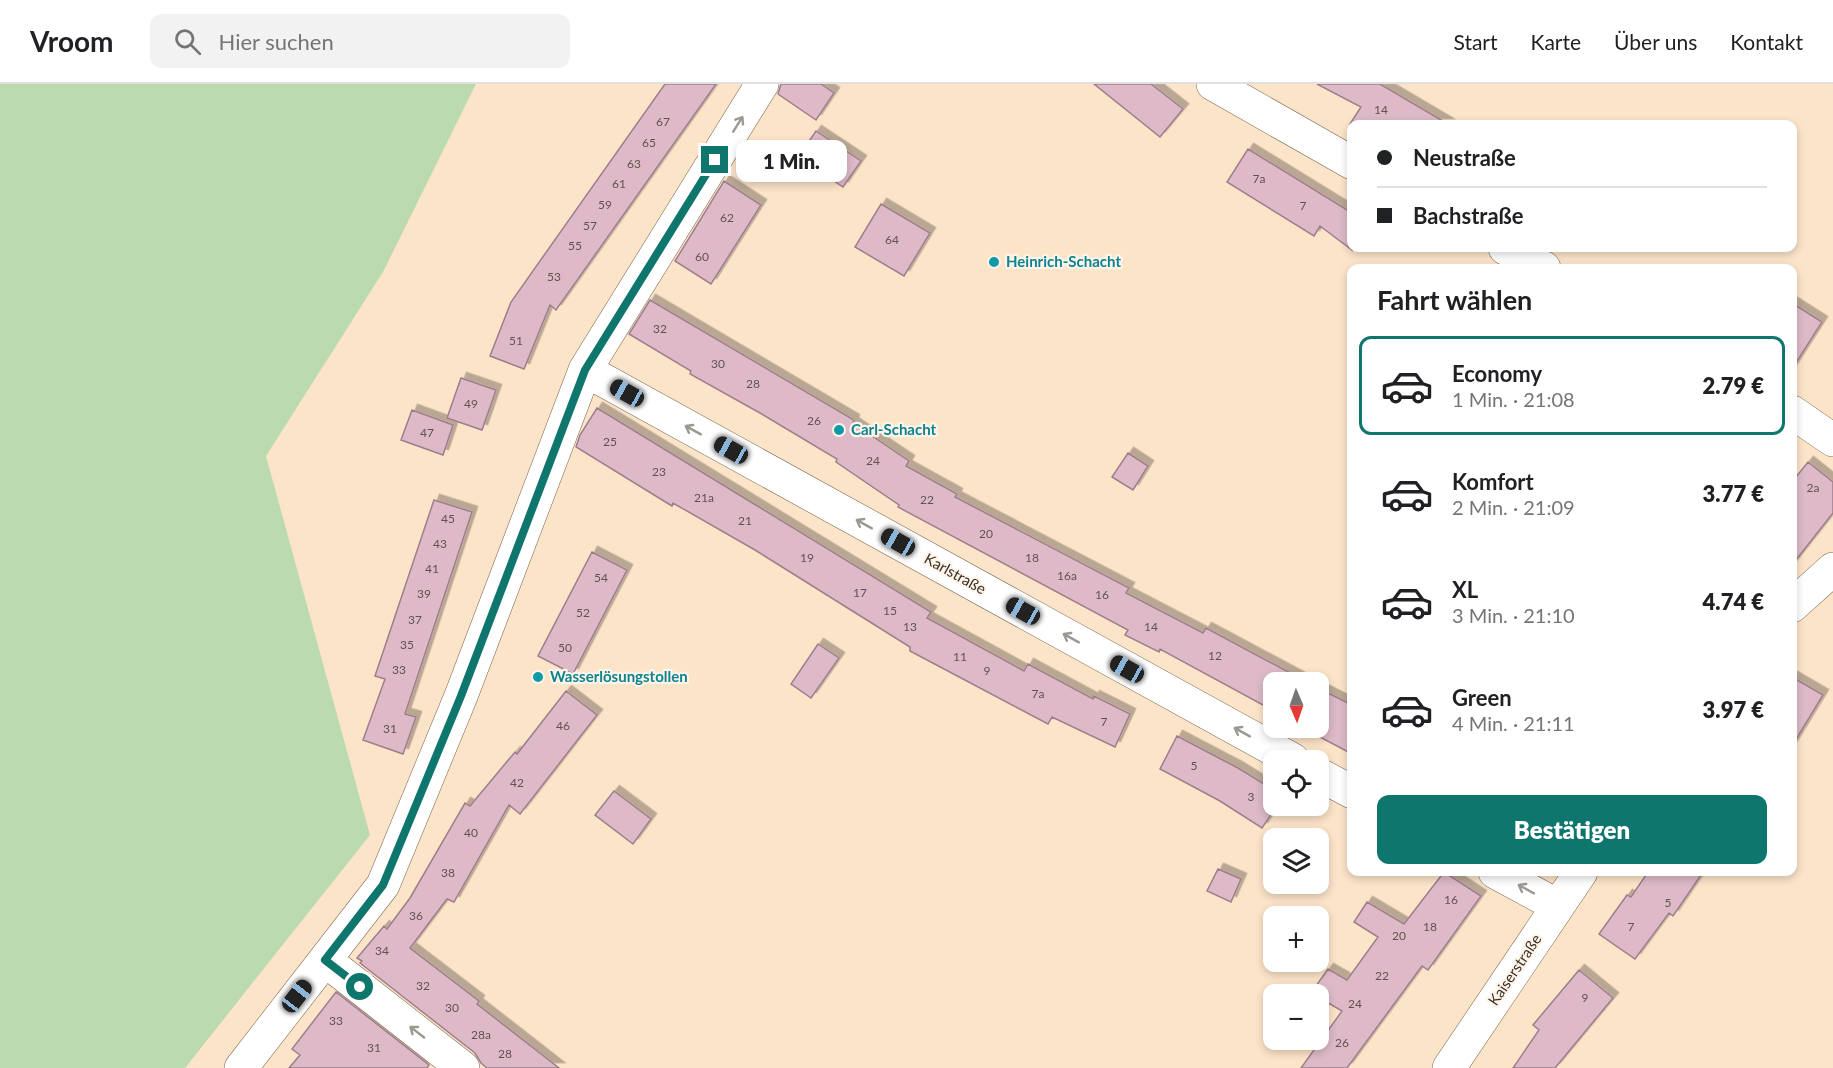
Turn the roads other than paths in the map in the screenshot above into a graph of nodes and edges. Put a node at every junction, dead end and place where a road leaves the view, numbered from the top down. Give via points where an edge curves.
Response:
1 (762, 84) edge
2 (1213, 84) edge
3 (1347, 160) edge
4 (1513, 252) edge
5 (1536, 264) edge
6 (585, 370) junction
7 (1797, 415) edge
8 (1833, 440) edge
9 (1833, 569) edge
10 (1797, 601) edge
11 (1275, 750) edge
12 (1329, 780) edge
13 (1347, 789) edge
14 (1502, 876) edge
15 (1578, 876) edge
16 (1558, 906) junction
17 (325, 960) junction
18 (241, 1068) edge
19 (463, 1068) edge
20 (1449, 1068) edge

6 -> 1 street
2 - 3 street
4 - 5 street
11 -> 6 street, Karlstraße
6 - 17 street via 461,696 383,885
7 - 8 street
9 - 10 street
12 - 13 street
16 -> 14 street
15 - 16 street, Kaiserstraße
16 - 20 street, Kaiserstraße
17 - 18 street
19 -> 17 street

